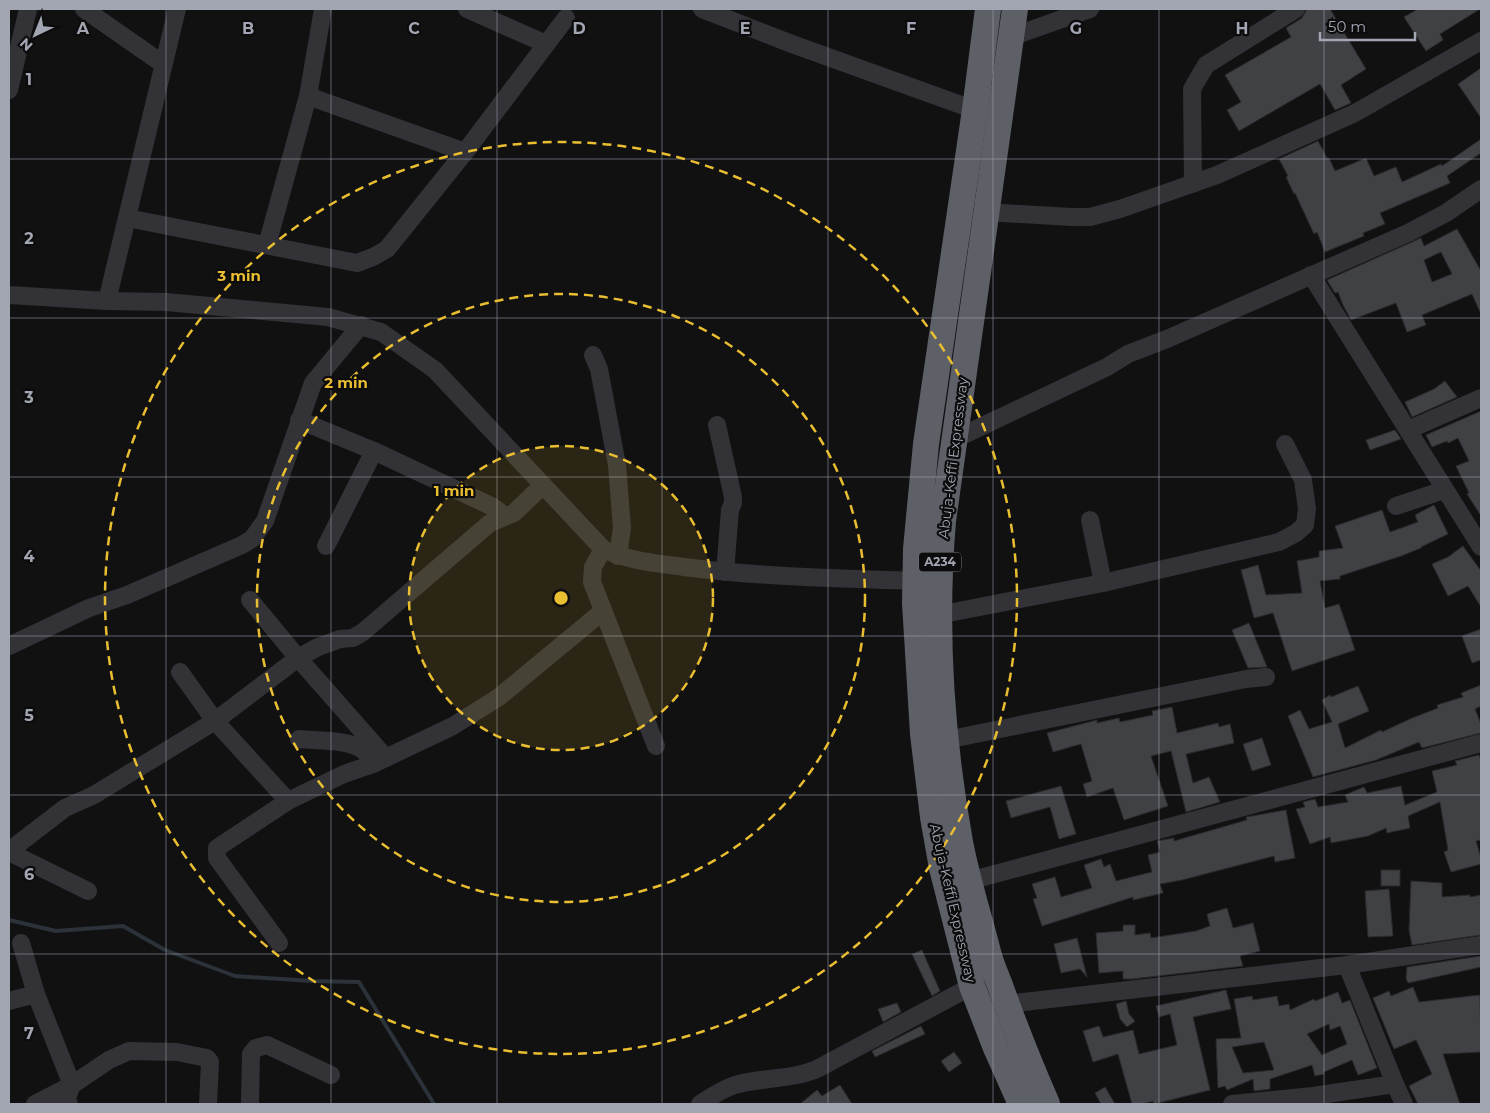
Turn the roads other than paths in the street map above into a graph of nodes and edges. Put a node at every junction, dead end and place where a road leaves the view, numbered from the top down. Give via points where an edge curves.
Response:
1 (28, 9) edge
2 (84, 9) edge
3 (177, 9) edge
4 (323, 9) edge
5 (467, 9) edge
6 (702, 9) edge
7 (988, 9) edge
8 (1015, 9) edge
9 (1090, 9) edge
10 (1296, 9) edge
11 (566, 18) dead end
12 (1011, 37) junction
13 (1481, 41) edge
14 (546, 44) junction
15 (164, 64) junction
16 (10, 80) edge
17 (308, 96) junction
18 (975, 110) junction
19 (465, 152) junction
20 (1193, 184) junction
21 (1481, 189) edge
22 (985, 212) junction
23 (127, 218) junction
24 (267, 245) junction
25 (1311, 275) junction
26 (9, 295) edge
27 (107, 301) junction
28 (361, 325) junction
29 (594, 355) dead end
30 (1481, 398) edge
31 (299, 420) junction
32 (717, 425) dead end
33 (1408, 430) junction
34 (955, 439) junction
35 (1285, 444) dead end
36 (374, 452) junction
37 (542, 486) junction
38 (1444, 490) junction
39 (1396, 506) dead end
40 (505, 516) junction
41 (1090, 520) dead end
42 (326, 546) dead end
43 (1481, 547) edge
44 (610, 553) junction
45 (725, 572) junction
46 (915, 581) junction
47 (1103, 583) junction
48 (250, 600) dead end
49 (603, 611) junction
50 (938, 615) junction
51 (9, 646) edge
52 (298, 658) junction
53 (180, 672) dead end
54 (1266, 677) dead end
55 (215, 720) junction
56 (299, 739) dead end
57 (946, 740) junction
58 (1481, 744) edge
59 (656, 746) dead end
60 (379, 761) junction
61 (288, 802) junction
62 (9, 852) edge
63 (969, 881) junction
64 (88, 891) dead end
65 (21, 943) dead end
66 (279, 943) dead end
67 (1481, 945) edge
68 (1348, 964) junction
69 (972, 986) junction
70 (36, 994) junction
71 (9, 1001) edge
72 (1006, 1004) junction
73 (331, 1075) dead end
74 (1395, 1084) junction
75 (72, 1085) junction
76 (1256, 1103) edge
77 (35, 1104) edge
78 (69, 1104) edge
79 (208, 1104) edge
80 (250, 1104) edge
81 (700, 1104) edge
82 (1020, 1104) edge
83 (1047, 1104) edge
84 (1232, 1104) edge
85 (1404, 1104) edge

1 - 16 street
2 - 15 street
3 - 15 street
4 - 17 street
5 - 14 street
6 - 18 street
7 - 18 highway, Abuja-Keffi Expressway / A234
8 - 12 highway, Abuja-Keffi Expressway / A234
9 - 12 street
10 - 20 street via 1206,65 1198,76 1192,89
11 - 14 street
12 - 22 highway, Abuja-Keffi Expressway / A234
13 - 20 street via 1355,113
14 - 19 street
15 - 23 street
17 - 19 street
17 - 24 street
18 - 46 highway, Abuja-Keffi Expressway / A234 via 926,444
19 - 24 street via 387,249 373,257 357,263
20 - 22 street via 1090,217
21 - 25 street via 1408,233
22 - 34 highway, Abuja-Keffi Expressway / A234
23 - 24 street
23 - 27 street
25 - 33 street
25 - 34 street via 1128,354
26 - 27 street
27 - 28 street via 166,302 328,317
28 - 31 street via 313,382
28 - 37 street via 382,332 435,370
29 - 44 street via 617,465 622,528
30 - 33 street
31 - 36 street
31 - 51 street via 265,521 252,539 127,595 89,608
32 - 45 street via 733,497
33 - 38 street
34 - 50 highway, Abuja-Keffi Expressway / A234 via 943,521
35 - 47 street via 1303,480 1307,509 1305,525 1296,533 1278,542
36 - 40 street via 493,506
36 - 42 street
37 - 40 street via 514,513
37 - 44 street
38 - 39 street
38 - 43 street
40 - 52 street via 490,523 363,632 353,638 318,647
41 - 47 street
44 - 45 street via 642,561
44 - 49 street via 592,567 592,582
45 - 46 street
46 - 69 highway, Abuja-Keffi Expressway / A234 via 920,708 933,817 942,868
47 - 50 street
48 - 52 street
49 - 59 street
49 - 60 street via 499,697 453,726
50 - 57 highway, Abuja-Keffi Expressway / A234
52 - 55 street
52 - 60 street
53 - 55 street
54 - 57 street
55 - 61 street
55 - 62 street via 94,795 65,808
56 - 60 street via 358,747
57 - 63 highway, Abuja-Keffi Expressway / A234 via 959,836
58 - 63 street
60 - 61 street via 344,774
61 - 66 street via 217,848 217,858
62 - 64 street
63 - 72 highway, Abuja-Keffi Expressway / A234
65 - 70 street
67 - 68 street
68 - 72 street
68 - 74 street
69 - 81 street via 806,1074 736,1084
69 - 82 highway, Abuja-Keffi Expressway / A234
70 - 71 street
70 - 75 street
72 - 83 highway, Abuja-Keffi Expressway / A234
73 - 80 street via 267,1045 256,1048 251,1054
74 - 76 street
74 - 85 street
75 - 77 street
75 - 78 street via 66,1100
75 - 79 street via 109,1060 129,1051 177,1052 207,1058 210,1062
76 - 84 street

